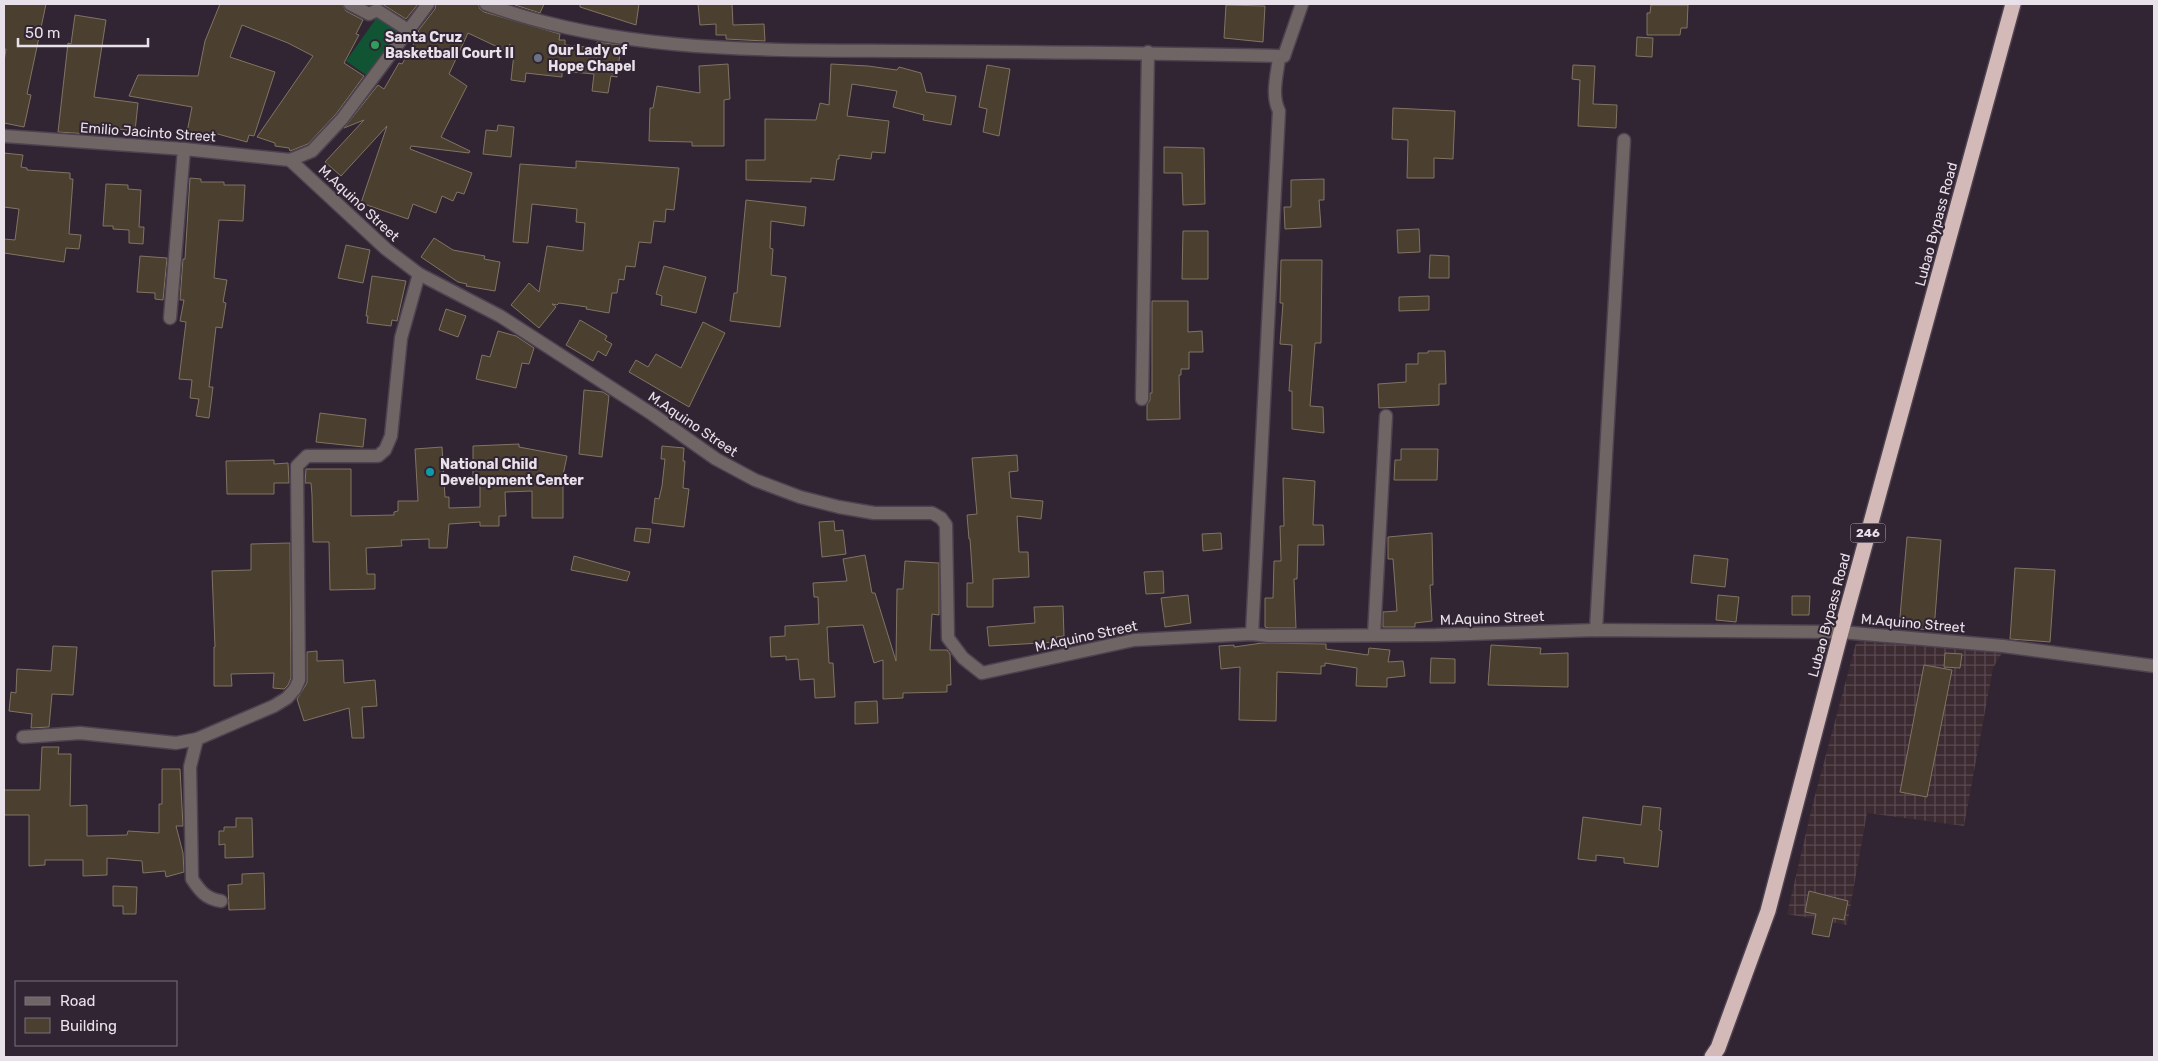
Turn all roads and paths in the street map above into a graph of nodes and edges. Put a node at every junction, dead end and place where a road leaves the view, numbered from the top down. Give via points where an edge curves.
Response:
1 (350, 4) edge
2 (428, 4) edge
3 (486, 4) edge
4 (1302, 4) edge
5 (2013, 4) edge
6 (408, 30) junction
7 (1148, 52) junction
8 (1284, 56) junction
9 (4, 136) edge
10 (1624, 140) dead end
11 (184, 150) junction
12 (290, 160) junction
13 (419, 274) junction
14 (170, 318) dead end
15 (1142, 399) dead end
16 (1386, 416) dead end
17 (1596, 630) junction
18 (1841, 632) junction
19 (1252, 634) junction
20 (1374, 635) junction
21 (2154, 666) edge
22 (22, 737) dead end
23 (198, 739) junction
24 (221, 901) dead end
25 (1712, 1057) edge

1 - 6 street via 369,14 378,10
2 - 6 street
3 - 7 street via 518,16 658,44 787,50
4 - 8 street
5 - 18 highway, Lubao Bypass Road / 246
6 - 12 street via 342,119 312,151
7 - 8 street
7 - 15 street
8 - 19 street via 1279,58 1275,103 1278,111
9 - 11 street, Emilio Jacinto Street
10 - 17 street
11 - 12 street, Emilio Jacinto Street
11 - 14 street
12 - 13 street, M.Aquino Street via 386,249
13 - 19 street, M.Aquino Street via 500,316 716,459 755,480 839,507 874,512 925,512 941,518 946,524 948,638 963,658 982,673 1134,640
13 - 23 street via 402,338 391,436 385,450 378,456 307,456 297,466 299,680 295,689 274,706
16 - 20 street
17 - 18 street, M.Aquino Street
17 - 20 street, M.Aquino Street
18 - 21 street, M.Aquino Street via 2003,646
18 - 25 highway, Lubao Bypass Road / 246 via 1768,911
19 - 20 street, M.Aquino Street
22 - 23 street via 80,733 176,743
23 - 24 street via 190,768 192,879 210,900

